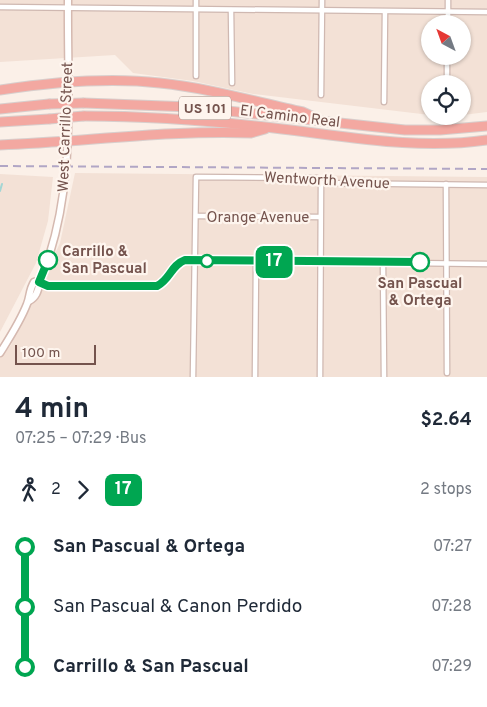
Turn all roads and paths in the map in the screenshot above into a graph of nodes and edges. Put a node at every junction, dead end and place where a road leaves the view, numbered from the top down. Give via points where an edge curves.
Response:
1 (68, 0) edge
2 (196, 0) edge
3 (322, 0) edge
4 (448, 0) edge
5 (0, 7) edge
6 (68, 8) junction
7 (196, 9) junction
8 (231, 10) junction
9 (322, 10) junction
10 (385, 12) junction
11 (448, 12) junction
12 (487, 12) edge
13 (196, 76) dead end
14 (67, 81) junction
15 (232, 83) dead end
16 (0, 90) edge
17 (321, 95) dead end
18 (384, 102) dead end
19 (0, 110) edge
20 (0, 122) edge
21 (325, 122) junction
22 (487, 126) edge
23 (270, 128) junction
24 (487, 140) edge
25 (68, 143) junction
26 (0, 144) edge
27 (321, 183) junction
28 (446, 184) junction
29 (487, 185) edge
30 (196, 216) junction
31 (320, 217) junction
32 (194, 261) junction
33 (320, 261) junction
34 (256, 262) junction
35 (383, 262) junction
36 (446, 263) junction
37 (487, 264) edge
38 (39, 282) junction
39 (0, 353) edge
40 (447, 373) dead end
41 (193, 377) edge
42 (255, 377) edge
43 (320, 377) edge
44 (384, 377) edge

1 - 6 main road, West Carrillo Street
2 - 7 street
3 - 9 street
4 - 11 street
5 - 6 street
6 - 7 street
6 - 14 main road, West Carrillo Street
7 - 8 street
7 - 13 street
8 - 9 street
8 - 15 street
9 - 10 street
9 - 17 street
10 - 11 street
10 - 18 street
11 - 12 street
14 - 16 highway
14 - 21 highway via 129,80 176,85 303,112
14 - 25 main road, West Carrillo Street
19 - 21 highway, El Camino Real / US 101, bridge via 84,103 191,107
20 - 23 highway, El Camino Real / US 101, bridge via 84,116 196,119
21 - 22 highway, El Camino Real / US 101 via 422,130
23 - 24 highway, El Camino Real / US 101 via 398,143
23 - 25 highway via 251,133 161,133
25 - 26 highway
25 - 38 main road, West Carrillo Street via 62,206 51,251
27 - 28 street, Wentworth Avenue
27 - 30 street, Wentworth Avenue via 317,178 196,177
27 - 31 street
28 - 29 street, Wentworth Avenue
28 - 36 street
30 - 31 street, Orange Avenue
30 - 32 street
31 - 33 street
32 - 34 street
32 - 38 street via 179,262 162,283 151,286 48,286
32 - 41 street
33 - 34 street
33 - 35 street
33 - 43 street
34 - 42 street
35 - 36 street
35 - 44 street
36 - 37 street
36 - 40 street
38 - 39 main road, West Carrillo Street via 34,282 20,322

